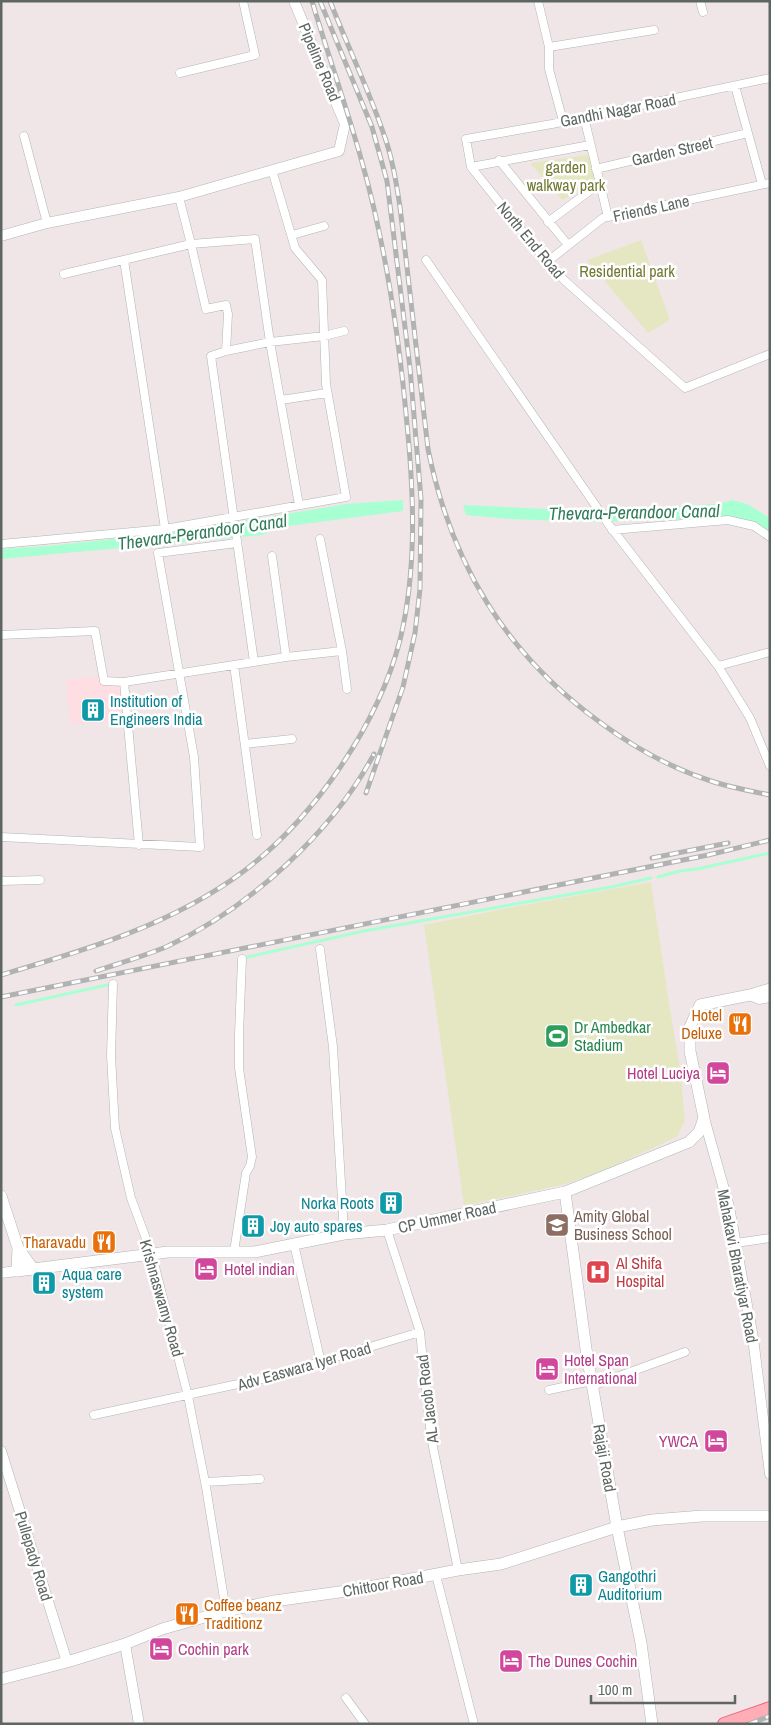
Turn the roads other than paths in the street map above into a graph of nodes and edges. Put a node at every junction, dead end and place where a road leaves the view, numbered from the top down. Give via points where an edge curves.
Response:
1 (243, 1) edge
2 (294, 1) edge
3 (538, 1) edge
4 (700, 1) edge
5 (703, 12) dead end
6 (654, 30) dead end
7 (549, 47) junction
8 (180, 73) dead end
9 (770, 78) edge
10 (734, 86) junction
11 (584, 117) junction
12 (563, 121) junction
13 (748, 133) junction
14 (24, 136) dead end
15 (466, 139) joint
16 (590, 145) junction
17 (499, 160) junction
18 (471, 167) junction
19 (596, 169) junction
20 (272, 170) junction
21 (600, 183) junction
22 (766, 184) edge
23 (180, 197) junction
24 (608, 217) junction
25 (548, 222) junction
26 (47, 223) junction
27 (324, 226) dead end
28 (292, 235) junction
29 (1, 236) edge
30 (191, 244) junction
31 (568, 245) junction
32 (124, 260) junction
33 (426, 260) dead end
34 (547, 262) junction
35 (64, 274) dead end
36 (344, 331) dead end
37 (324, 336) junction
38 (270, 342) junction
39 (226, 351) junction
40 (770, 354) edge
41 (327, 393) junction
42 (281, 400) junction
43 (299, 505) junction
44 (234, 520) junction
45 (610, 527) junction
46 (165, 529) junction
47 (770, 537) edge
48 (320, 539) dead end
49 (237, 541) junction
50 (1, 544) edge
51 (272, 556) dead end
52 (1, 635) edge
53 (342, 652) junction
54 (770, 652) edge
55 (286, 657) junction
56 (254, 662) junction
57 (234, 665) junction
58 (718, 666) junction
59 (180, 673) junction
60 (124, 682) junction
61 (347, 689) dead end
62 (292, 739) dead end
63 (245, 744) junction
64 (770, 766) edge
65 (257, 835) dead end
66 (1, 837) edge
67 (139, 845) junction
68 (40, 880) dead end
69 (1, 881) edge
70 (320, 950) dead end
71 (242, 959) dead end
72 (113, 984) dead end
73 (770, 989) edge
74 (750, 995) junction
75 (770, 997) edge
76 (704, 1118) junction
77 (565, 1192) junction
78 (1, 1196) edge
79 (387, 1230) junction
80 (344, 1234) junction
81 (770, 1238) edge
82 (736, 1243) junction
83 (294, 1244) junction
84 (18, 1248) junction
85 (234, 1252) junction
86 (152, 1255) junction
87 (33, 1269) junction
88 (17, 1270) junction
89 (1, 1273) edge
90 (420, 1332) junction
91 (685, 1352) dead end
92 (321, 1363) junction
93 (592, 1383) junction
94 (549, 1390) dead end
95 (188, 1396) junction
96 (94, 1415) dead end
97 (1, 1451) edge
98 (770, 1474) edge
99 (260, 1479) dead end
100 (206, 1482) junction
101 (770, 1516) edge
102 (617, 1527) junction
103 (458, 1570) junction
104 (436, 1575) junction
105 (226, 1611) junction
106 (125, 1644) junction
107 (66, 1662) junction
108 (1, 1679) edge
109 (346, 1698) dead end
110 (770, 1708) edge
111 (139, 1724) edge
112 (365, 1724) edge
113 (474, 1724) edge
114 (652, 1724) edge
115 (724, 1724) edge

1 - 8 street via 255,54
2 - 20 street, Pipeline Road via 345,124 339,151
3 - 7 street
4 - 5 street
6 - 7 street
7 - 12 street via 549,69
9 - 10 street, Gandhi Nagar Road
10 - 11 street, Gandhi Nagar Road
10 - 13 street
11 - 12 street, Gandhi Nagar Road
11 - 16 street
12 - 15 street, Gandhi Nagar Road
13 - 19 street, Garden Street
13 - 22 street
14 - 26 street
15 - 18 street, North End Road
16 - 17 street
16 - 19 street
17 - 18 street
17 - 25 street
18 - 34 street, North End Road
19 - 21 street
20 - 23 street
20 - 28 street
21 - 24 street
21 - 25 street
22 - 24 street, Friends Lane
23 - 26 street
23 - 30 street
24 - 31 street, Friends Lane
25 - 31 street
26 - 29 street
27 - 28 street
28 - 37 street via 295,248 322,280
30 - 32 street
30 - 38 street via 255,239
30 - 39 street via 206,309 226,305
31 - 34 street, Friends Lane
32 - 35 street
32 - 46 street
33 - 45 street
34 - 40 street, North End Road via 685,388
36 - 37 street
37 - 38 street
37 - 41 street
38 - 39 street
38 - 42 street
39 - 44 street via 210,356
41 - 42 street
41 - 43 street via 346,497
42 - 43 street
43 - 44 street
44 - 46 street
44 - 49 street
45 - 47 street via 728,520 754,526
45 - 58 street
46 - 50 street
48 - 53 street
49 - 56 street
49 - 59 street via 158,553
51 - 55 street
52 - 60 street via 95,631 104,681
53 - 55 street
53 - 61 street
54 - 58 street
55 - 56 street
56 - 57 street
57 - 59 street
57 - 63 street
58 - 64 street via 750,718
59 - 60 street
59 - 67 street via 194,757 200,847
60 - 67 street
62 - 63 street
63 - 65 street
66 - 67 street
68 - 69 street
70 - 80 street via 333,1047
71 - 85 street via 239,1068 252,1157 246,1174
72 - 86 street, Krishnaswamy Road via 111,1056 115,1128 131,1198
73 - 74 main road
74 - 75 street via 759,999
74 - 76 main road via 700,1005 690,1027 690,1051
76 - 77 main road, CP Ummer Road via 699,1132 689,1142
76 - 82 street, Mahakavi Bharatiyar Road
77 - 79 main road, CP Ummer Road
77 - 93 main road, Rajaji Road
78 - 84 main road
79 - 80 main road, CP Ummer Road
79 - 90 street, AL Jacob Road
80 - 83 main road, CP Ummer Road
81 - 82 street
82 - 98 street, Mahakavi Bharatiyar Road via 753,1338
83 - 85 main road, CP Ummer Road via 254,1252
83 - 92 street
84 - 87 main road
84 - 88 main road
85 - 86 main road, CP Ummer Road
86 - 87 main road, CP Ummer Road
86 - 95 street, Krishnaswamy Road
87 - 88 main road, CP Ummer Road
88 - 89 street, CP Ummer Road
90 - 92 street, Adv Easwara Iyer Road
90 - 103 street, AL Jacob Road via 431,1437
91 - 93 street
92 - 95 street, Adv Easwara Iyer Road
93 - 94 street
93 - 102 main road, Rajaji Road
95 - 96 street, Adv Easwara Iyer Road
95 - 100 street, Krishnaswamy Road
97 - 107 street, Pullepady Road
99 - 100 street
100 - 105 street, Krishnaswamy Road
101 - 102 main road, Chittoor Road via 702,1516
102 - 103 main road, Chittoor Road via 501,1564
102 - 114 main road, Rajaji Road via 641,1643
103 - 104 main road, Chittoor Road
104 - 105 main road, Chittoor Road
104 - 113 street
105 - 106 main road, Chittoor Road via 162,1629
106 - 107 main road, Chittoor Road
106 - 111 street
107 - 108 main road, Chittoor Road
109 - 112 street
110 - 115 main road

